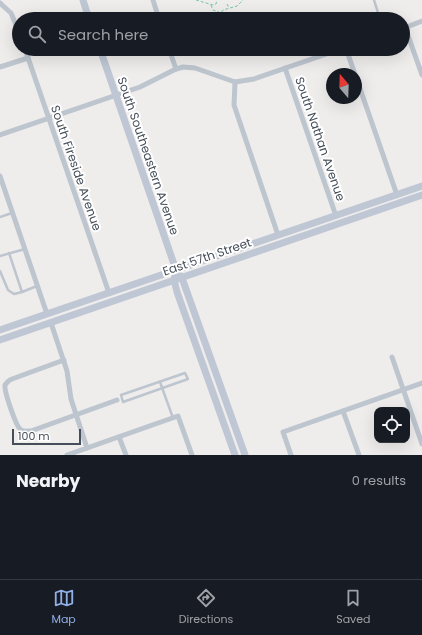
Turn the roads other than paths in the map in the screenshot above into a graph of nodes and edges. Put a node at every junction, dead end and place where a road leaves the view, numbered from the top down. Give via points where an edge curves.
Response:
1 (83, 0) edge
2 (153, 0) edge
3 (374, 0) edge
4 (0, 3) edge
5 (87, 12) edge
6 (157, 12) edge
7 (378, 12) edge
8 (12, 16) edge
9 (422, 21) edge
10 (410, 26) edge
11 (410, 41) edge
12 (102, 56) edge
13 (171, 56) edge
14 (320, 56) edge
15 (349, 56) edge
16 (28, 58) joint
17 (421, 66) edge
18 (0, 67) edge
19 (285, 68) junction
20 (353, 68) edge
21 (176, 69) junction
22 (422, 75) edge
23 (235, 82) junction
24 (362, 94) edge
25 (116, 96) junction
26 (49, 119) junction
27 (0, 135) edge
28 (0, 176) edge
29 (422, 186) edge
30 (397, 195) junction
31 (422, 195) edge
32 (13, 213) junction
33 (336, 216) junction
34 (0, 217) edge
35 (278, 235) junction
36 (25, 249) junction
37 (9, 253) junction
38 (0, 256) edge
39 (176, 270) junction
40 (0, 271) edge
41 (182, 278) junction
42 (174, 280) junction
43 (38, 286) junction
44 (22, 292) junction
45 (109, 293) junction
46 (47, 314) junction
47 (51, 323) junction
48 (0, 330) edge
49 (0, 340) edge
50 (392, 357) dead end
51 (64, 360) junction
52 (160, 382) junction
53 (422, 383) edge
54 (162, 388) junction
55 (403, 390) junction
56 (120, 399) junction
57 (343, 411) junction
58 (76, 415) junction
59 (175, 417) junction
60 (119, 437) junction
61 (422, 444) edge
62 (87, 448) junction
63 (67, 455) edge
64 (126, 455) edge
65 (192, 455) edge
66 (235, 455) edge
67 (245, 455) edge
68 (291, 455) edge
69 (359, 455) edge

1 - 5 main road
2 - 6 street
3 - 7 lane
4 - 8 street
9 - 10 street
11 - 17 street
12 - 25 main road, South Southeastern Avenue
13 - 21 street
14 - 19 street
15 - 20 street
16 - 18 street
16 - 26 street, South Fireside Avenue
17 - 22 street
19 - 23 street via 254,79
19 - 33 street, South Nathan Avenue
21 - 23 street via 194,68
21 - 25 street via 151,83
23 - 35 street via 234,105
24 - 30 street
25 - 26 street
25 - 39 main road, South Southeastern Avenue
26 - 27 street
26 - 45 street, South Fireside Avenue
28 - 32 street
29 - 30 main road, East 57th Street
30 - 33 main road, East 57th Street
31 - 41 main road, East 57th Street
32 - 34 lane
32 - 36 street
33 - 35 main road, East 57th Street
35 - 39 main road, East 57th Street
36 - 37 lane
36 - 43 street
37 - 38 lane
37 - 44 lane
39 - 41 main road, South Southeastern Avenue
39 - 42 main road
39 - 45 main road, East 57th Street
40 - 44 lane via 8,290 14,294
41 - 42 main road, East 57th Street
41 - 67 main road, South Southeastern Avenue
42 - 47 main road, East 57th Street
42 - 66 main road
43 - 44 lane
43 - 46 street
45 - 46 main road, East 57th Street
46 - 48 main road, East 57th Street
46 - 49 main road via 42,320 18,329
47 - 49 main road, East 57th Street
47 - 51 street
50 - 55 street
51 - 58 street
51 - 58 street via 9,380 5,391 22,431 31,431
52 - 54 lane
52 - 54 lane via 185,373 188,379
52 - 56 lane via 121,395
53 - 55 street
54 - 56 lane via 124,402
54 - 59 lane
55 - 57 street
55 - 61 street
56 - 58 street
57 - 68 street via 283,432
57 - 69 street
58 - 62 street
59 - 60 street
59 - 65 street
60 - 62 street
60 - 64 street
62 - 63 street

